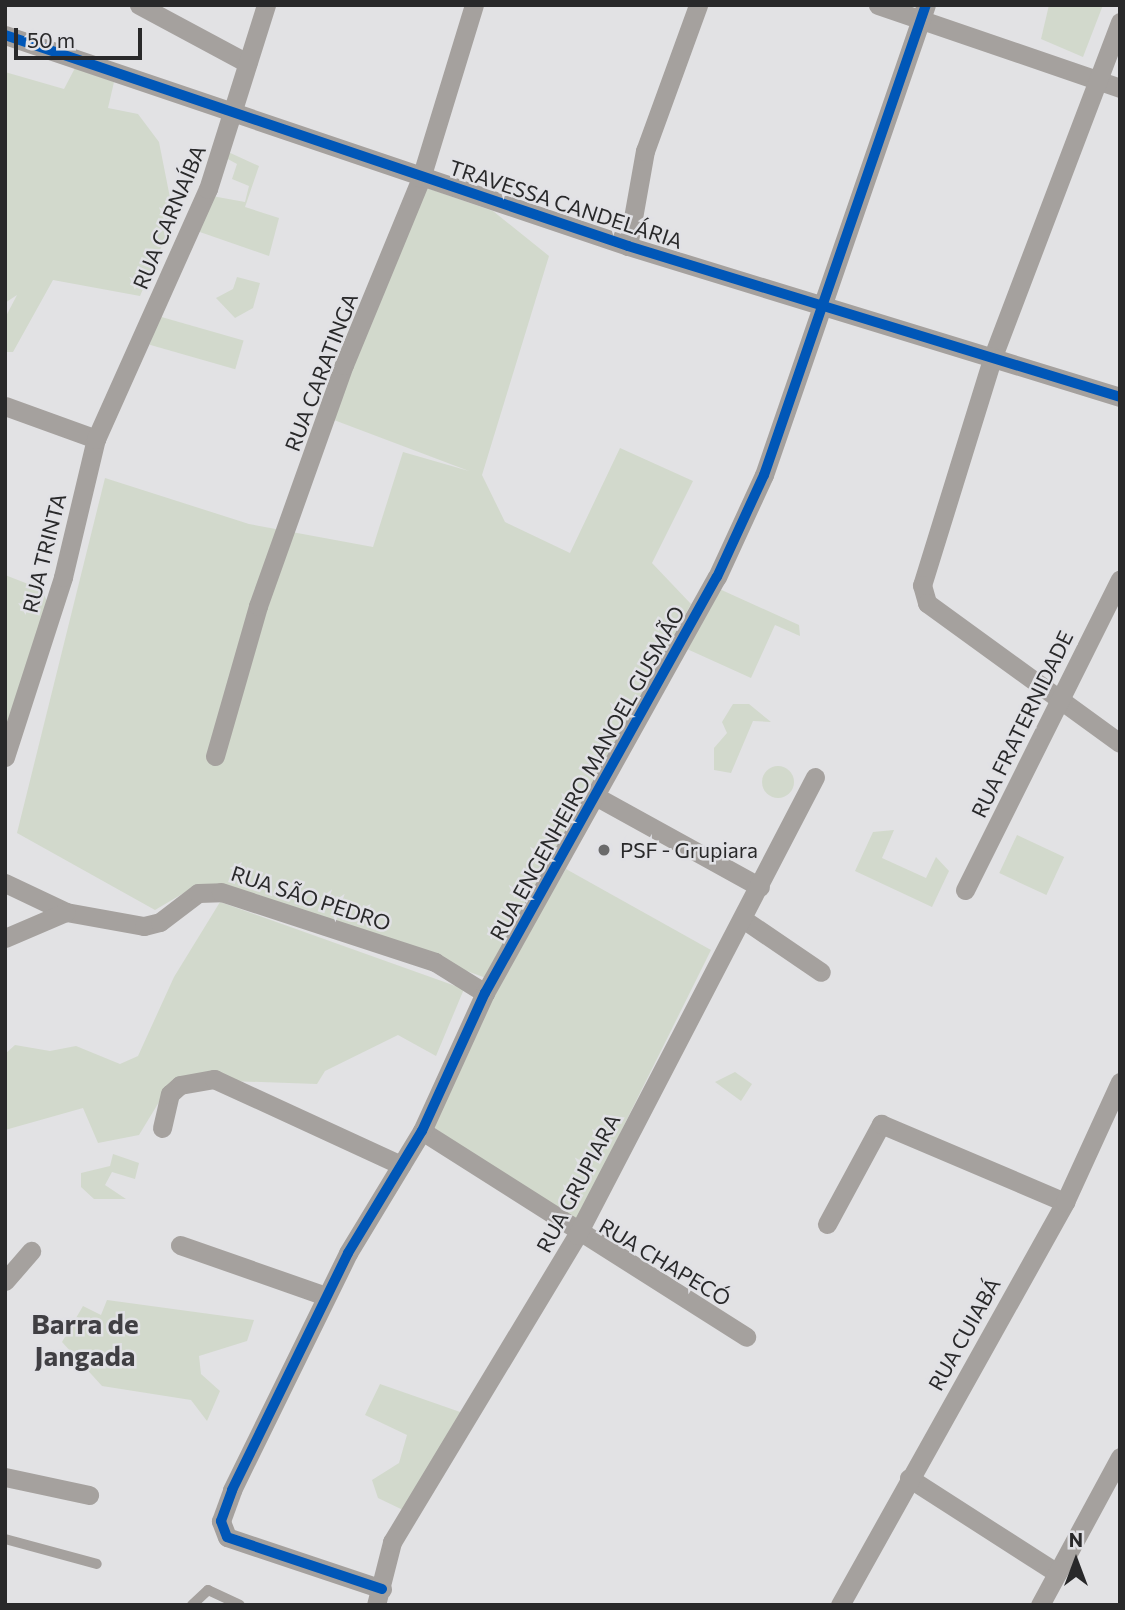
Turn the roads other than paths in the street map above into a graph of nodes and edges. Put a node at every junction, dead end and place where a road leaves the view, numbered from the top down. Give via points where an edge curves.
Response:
1 (139, 5) edge
2 (266, 5) edge
3 (474, 5) edge
4 (698, 5) edge
5 (878, 5) edge
6 (924, 13) edge
7 (1120, 22) edge
8 (5, 35) edge
9 (247, 63) junction
10 (1098, 82) junction
11 (1120, 88) edge
12 (234, 114) junction
13 (421, 178) junction
14 (628, 246) junction
15 (822, 304) junction
16 (993, 356) junction
17 (1120, 397) edge
18 (5, 406) edge
19 (96, 439) junction
20 (1120, 579) edge
21 (1062, 695) junction
22 (1120, 743) edge
23 (215, 756) dead end
24 (5, 757) edge
25 (815, 777) dead end
26 (597, 797) junction
27 (5, 883) edge
28 (760, 887) junction
29 (965, 890) dead end
30 (66, 912) junction
31 (743, 919) junction
32 (5, 939) edge
33 (821, 972) dead end
34 (485, 993) junction
35 (1120, 1082) edge
36 (162, 1128) dead end
37 (422, 1131) junction
38 (401, 1166) junction
39 (1065, 1202) junction
40 (827, 1224) dead end
41 (577, 1235) junction
42 (180, 1245) dead end
43 (31, 1251) dead end
44 (5, 1281) edge
45 (326, 1296) junction
46 (746, 1337) dead end
47 (1120, 1457) edge
48 (5, 1477) edge
49 (909, 1478) junction
50 (89, 1495) dead end
51 (5, 1539) edge
52 (97, 1564) dead end
53 (1057, 1573) junction
54 (379, 1597) edge
55 (192, 1605) edge
56 (240, 1605) edge
57 (840, 1605) edge
58 (1040, 1605) edge

1 - 9 street
2 - 9 street, RUA CARNAÍBA
3 - 13 street, RUA CARATINGA
4 - 14 street via 645,151
5 - 6 street
6 - 10 street
6 - 15 street, RUA ENGENHEIRO MANOEL GUSMÃO
7 - 10 street
8 - 12 street, TRAVESSA CANDELÁRIA
9 - 12 street, RUA CARNAÍBA
10 - 11 street
10 - 16 street
12 - 13 street, TRAVESSA CANDELÁRIA
12 - 19 street, RUA CARNAÍBA via 208,189
13 - 14 street, TRAVESSA CANDELÁRIA
13 - 23 street, RUA CARATINGA via 344,365 258,606
14 - 15 street, TRAVESSA CANDELÁRIA
15 - 16 street, TRAVESSA CANDELÁRIA
15 - 26 street, RUA ENGENHEIRO MANOEL GUSMÃO via 764,475 717,578
16 - 17 street, TRAVESSA CANDELÁRIA
16 - 21 street via 923,567 927,603
18 - 19 street
19 - 24 street, RUA TRINTA via 64,578
20 - 21 street, RUA FRATERNIDADE
21 - 22 street
21 - 29 street, RUA FRATERNIDADE
25 - 28 street, RUA GRUPIARA
26 - 28 street
26 - 34 street, RUA ENGENHEIRO MANOEL GUSMÃO
27 - 30 street, RUA SÃO PEDRO
28 - 31 street, RUA GRUPIARA
30 - 32 street
30 - 34 street, RUA SÃO PEDRO via 152,926 186,899 221,892 435,962
31 - 33 street
31 - 41 street, RUA GRUPIARA
34 - 37 street, RUA ENGENHEIRO MANOEL GUSMÃO
35 - 39 street, RUA CUIABÁ
36 - 38 street via 170,1094 180,1085 214,1079
37 - 38 street, RUA ENGENHEIRO MANOEL GUSMÃO
37 - 41 street, RUA CHAPECÓ
38 - 45 street, RUA ENGENHEIRO MANOEL GUSMÃO
39 - 40 street via 881,1124
39 - 49 street, RUA CUIABÁ
41 - 46 street, RUA CHAPECÓ
41 - 54 street, RUA GRUPIARA via 406,1516 386,1562
42 - 45 street
43 - 44 street
45 - 54 street, RUA ENGENHEIRO MANOEL GUSMÃO via 244,1461 222,1531
47 - 53 street
48 - 50 street
49 - 53 street
49 - 57 street, RUA CUIABÁ
51 - 52 lane
53 - 58 street
55 - 56 lane via 208,1590

